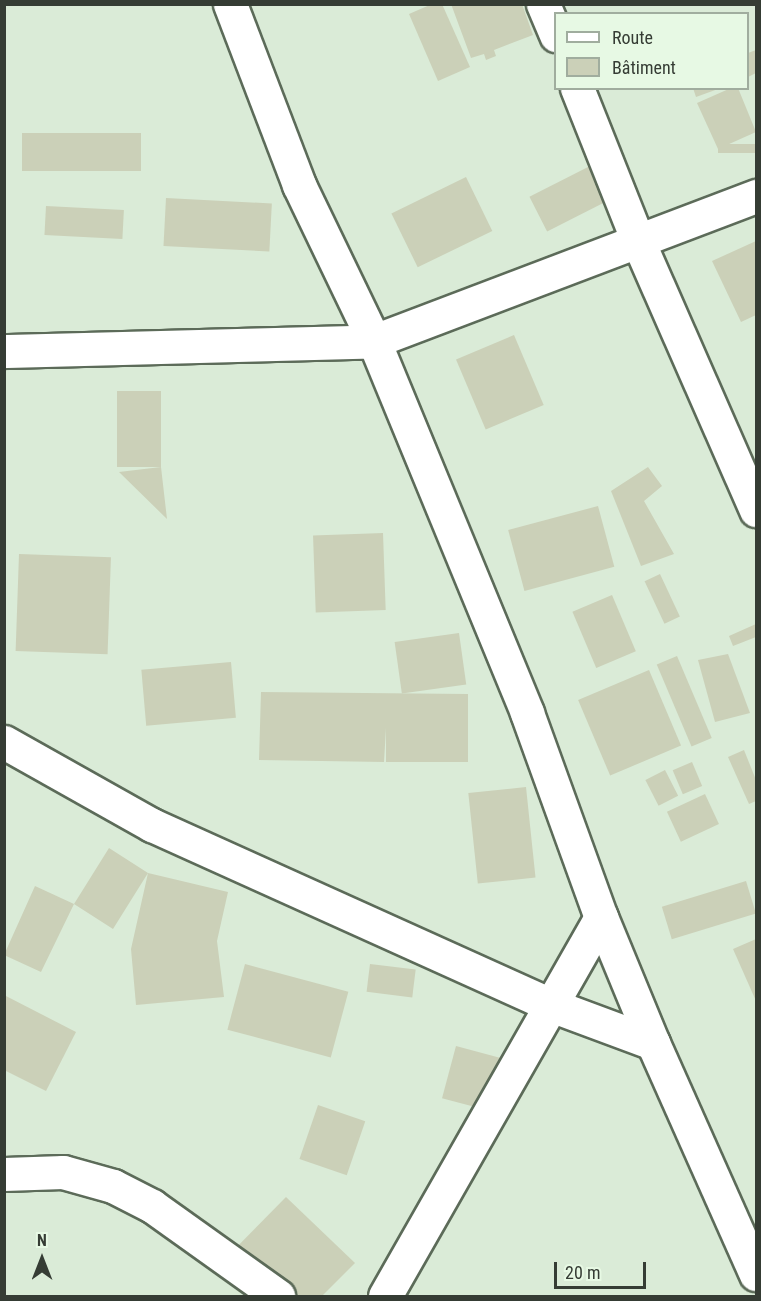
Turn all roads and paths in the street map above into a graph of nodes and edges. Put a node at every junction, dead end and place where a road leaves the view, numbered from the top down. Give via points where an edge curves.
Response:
1 (230, 4) edge
2 (543, 4) edge
3 (554, 32) edge
4 (578, 90) edge
5 (756, 196) edge
6 (638, 241) junction
7 (374, 340) junction
8 (4, 351) edge
9 (755, 500) edge
10 (4, 742) edge
11 (601, 916) junction
12 (548, 1004) junction
13 (653, 1043) junction
14 (4, 1174) edge
15 (756, 1274) edge
16 (278, 1296) edge
17 (385, 1296) edge

1 - 7 street via 299,185
2 - 3 street
4 - 6 street
5 - 6 street
6 - 7 street
6 - 9 street
7 - 8 street
7 - 11 street via 527,712
10 - 12 street via 152,825
11 - 12 street
11 - 13 street
12 - 13 street
12 - 17 street
13 - 15 street
14 - 16 street via 63,1172 113,1186 152,1206

